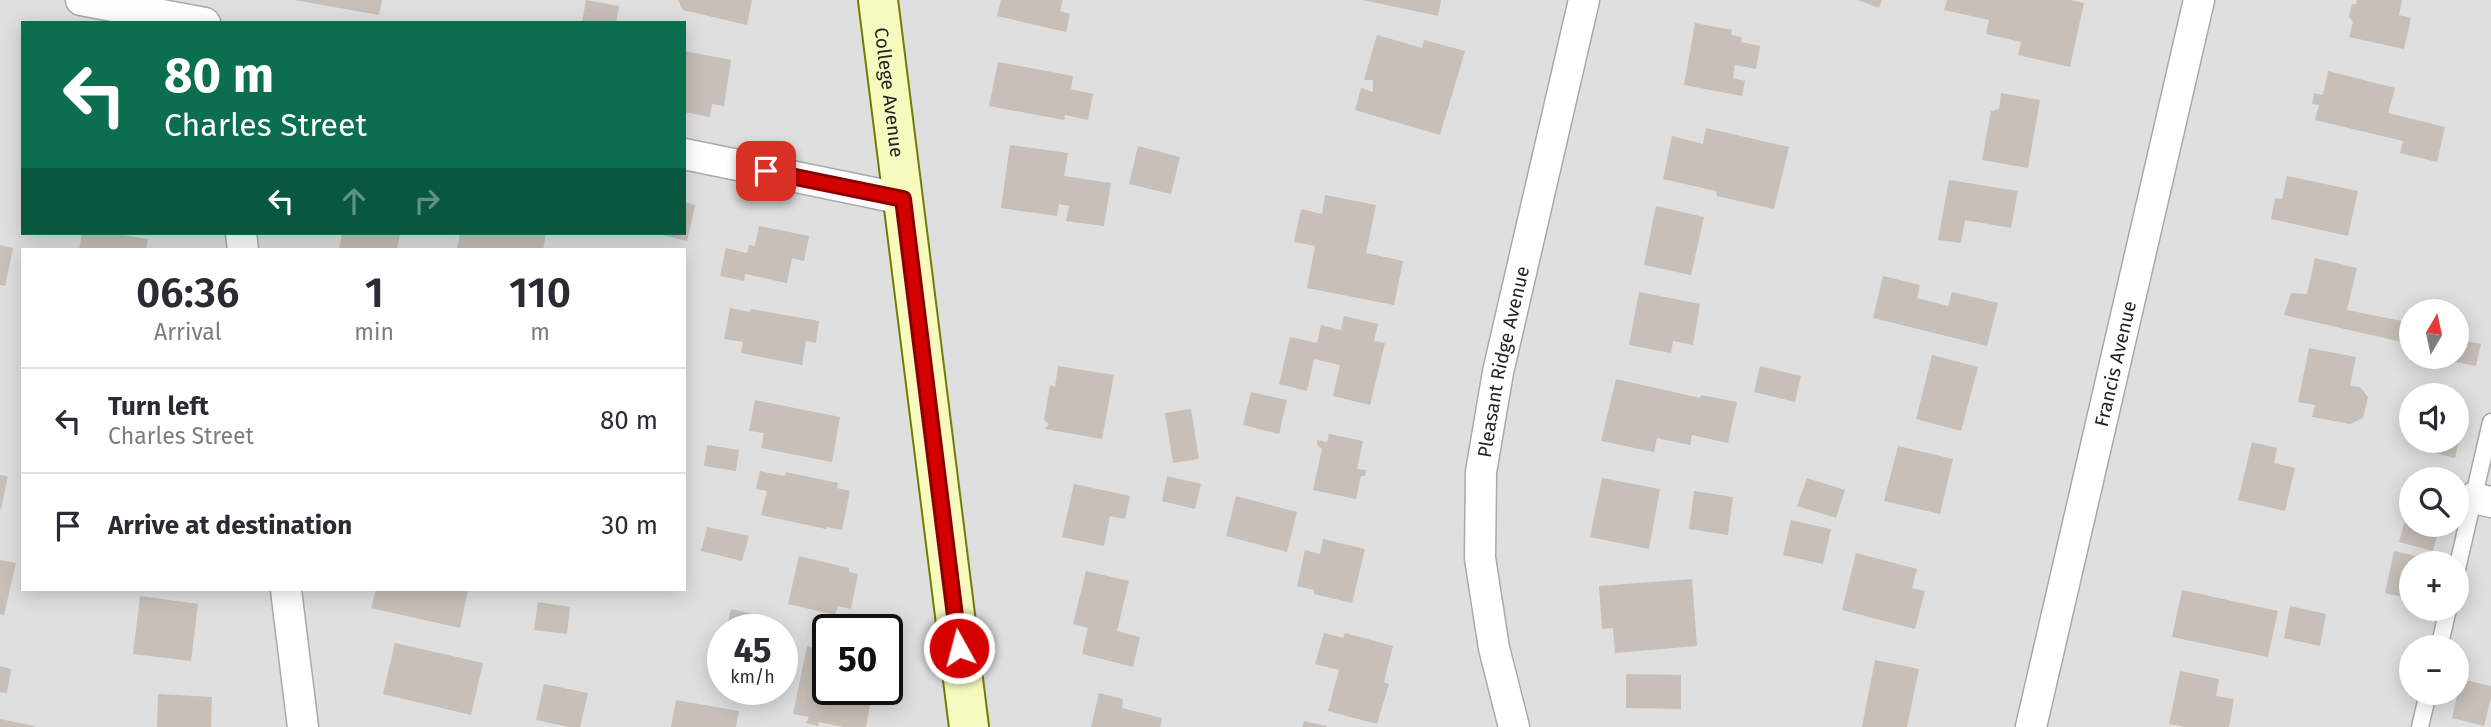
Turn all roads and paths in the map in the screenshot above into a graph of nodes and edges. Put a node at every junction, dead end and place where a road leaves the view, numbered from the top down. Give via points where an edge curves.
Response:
1 (81, 0) edge
2 (212, 0) edge
3 (878, 0) edge
4 (1584, 0) edge
5 (2199, 0) edge
6 (194, 21) edge
7 (215, 21) edge
8 (686, 154) edge
9 (903, 199) junction
10 (2491, 422) edge
11 (2482, 500) edge
12 (2464, 551) edge
13 (286, 591) edge
14 (2425, 705) edge
15 (303, 727) edge
16 (969, 727) edge
17 (1514, 727) edge
18 (2031, 727) edge
19 (2420, 727) edge

1 - 6 street
2 - 7 street
3 - 9 main road, College Avenue
4 - 17 street, Pleasant Ridge Avenue via 1498,372 1481,472 1480,558 1494,648
5 - 18 street, Francis Avenue
8 - 9 street
9 - 16 main road, College Avenue
10 - 11 lane
11 - 12 lane
13 - 15 street
14 - 19 lane

